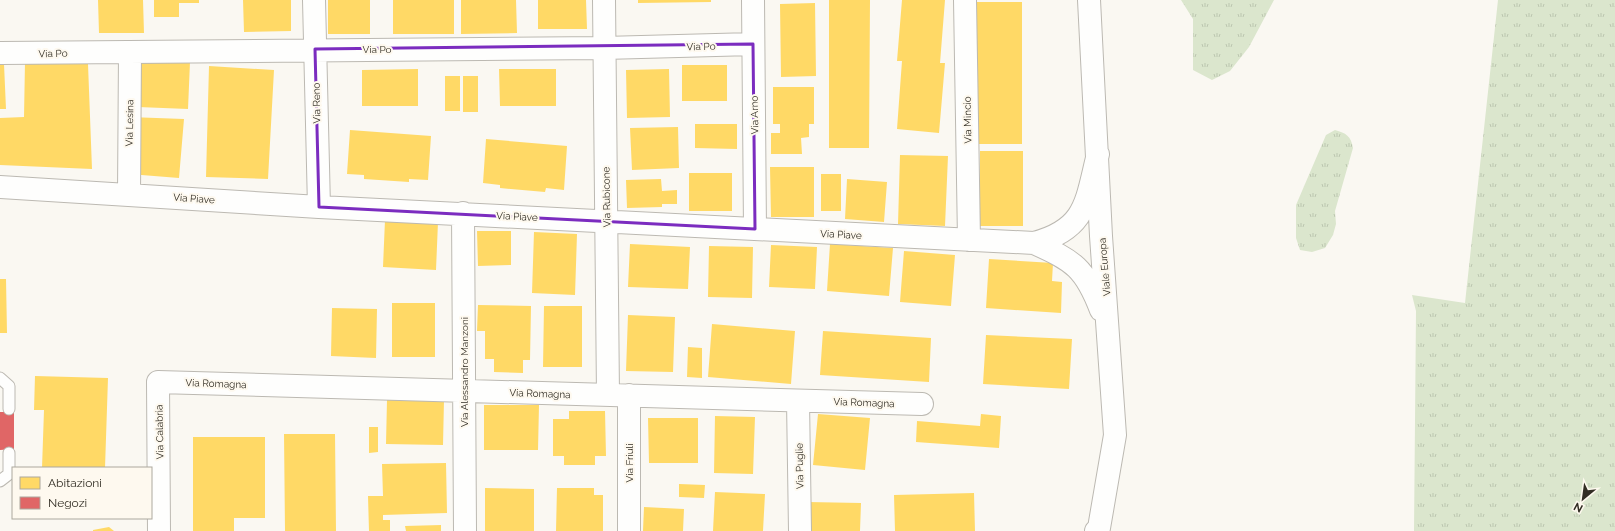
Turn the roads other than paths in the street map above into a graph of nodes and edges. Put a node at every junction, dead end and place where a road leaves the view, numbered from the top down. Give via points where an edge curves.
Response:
1 (314, 0) edge
2 (604, 0) edge
3 (753, 0) edge
4 (964, 0) edge
5 (1089, 0) edge
6 (753, 44) junction
7 (604, 48) junction
8 (315, 49) junction
9 (130, 52) junction
10 (0, 53) edge
11 (1098, 154) junction
12 (0, 187) edge
13 (129, 194) junction
14 (319, 207) junction
15 (463, 213) junction
16 (606, 221) junction
17 (755, 229) junction
18 (969, 240) junction
19 (1034, 243) junction
20 (1109, 331) junction
21 (0, 378) edge
22 (158, 382) joint
23 (464, 391) junction
24 (618, 395) junction
25 (798, 400) junction
26 (922, 404) dead end
27 (9, 409) dead end
28 (9, 453) dead end
29 (0, 481) edge
30 (160, 531) edge
31 (465, 531) edge
32 (629, 531) edge
33 (800, 531) edge
34 (1096, 531) edge

1 - 8 street, Via Reno
2 - 7 street, Via Rubicone
3 - 6 street, Via Arno
4 - 18 street, Via Mincio
5 - 11 street, Viale Europa
6 - 7 street, Via Po
6 - 17 street, Via Arno
7 - 8 street, Via Po
7 - 16 street, Via Rubicone
8 - 9 street, Via Po
8 - 14 street, Via Reno
9 - 10 street, Via Po
9 - 13 street, Via Lesina
11 - 19 street, Via Piave via 1085,207 1077,220 1051,238
11 - 20 street, Viale Europa via 1101,236
12 - 13 street, Via Piave
13 - 14 street, Via Piave
14 - 15 street, Via Piave
15 - 16 street, Via Piave
15 - 23 street, Via Alessandro Manzoni
16 - 17 street, Via Piave
16 - 24 street, Via Rubicone
17 - 18 street, Via Piave
18 - 19 street, Via Piave
19 - 20 street, Via Piave via 1070,261 1082,271 1092,286
20 - 34 street, Viale Europa via 1115,435
21 - 27 lane via 9,386
22 - 23 street, Via Romagna
22 - 30 street, Via Calabria
23 - 24 street, Via Romagna
23 - 31 street, Via Alessandro Manzoni
24 - 25 street, Via Romagna
24 - 32 street, Via Friuli
25 - 26 street, Via Romagna
25 - 33 street, Via Puglie
28 - 29 lane via 9,474

